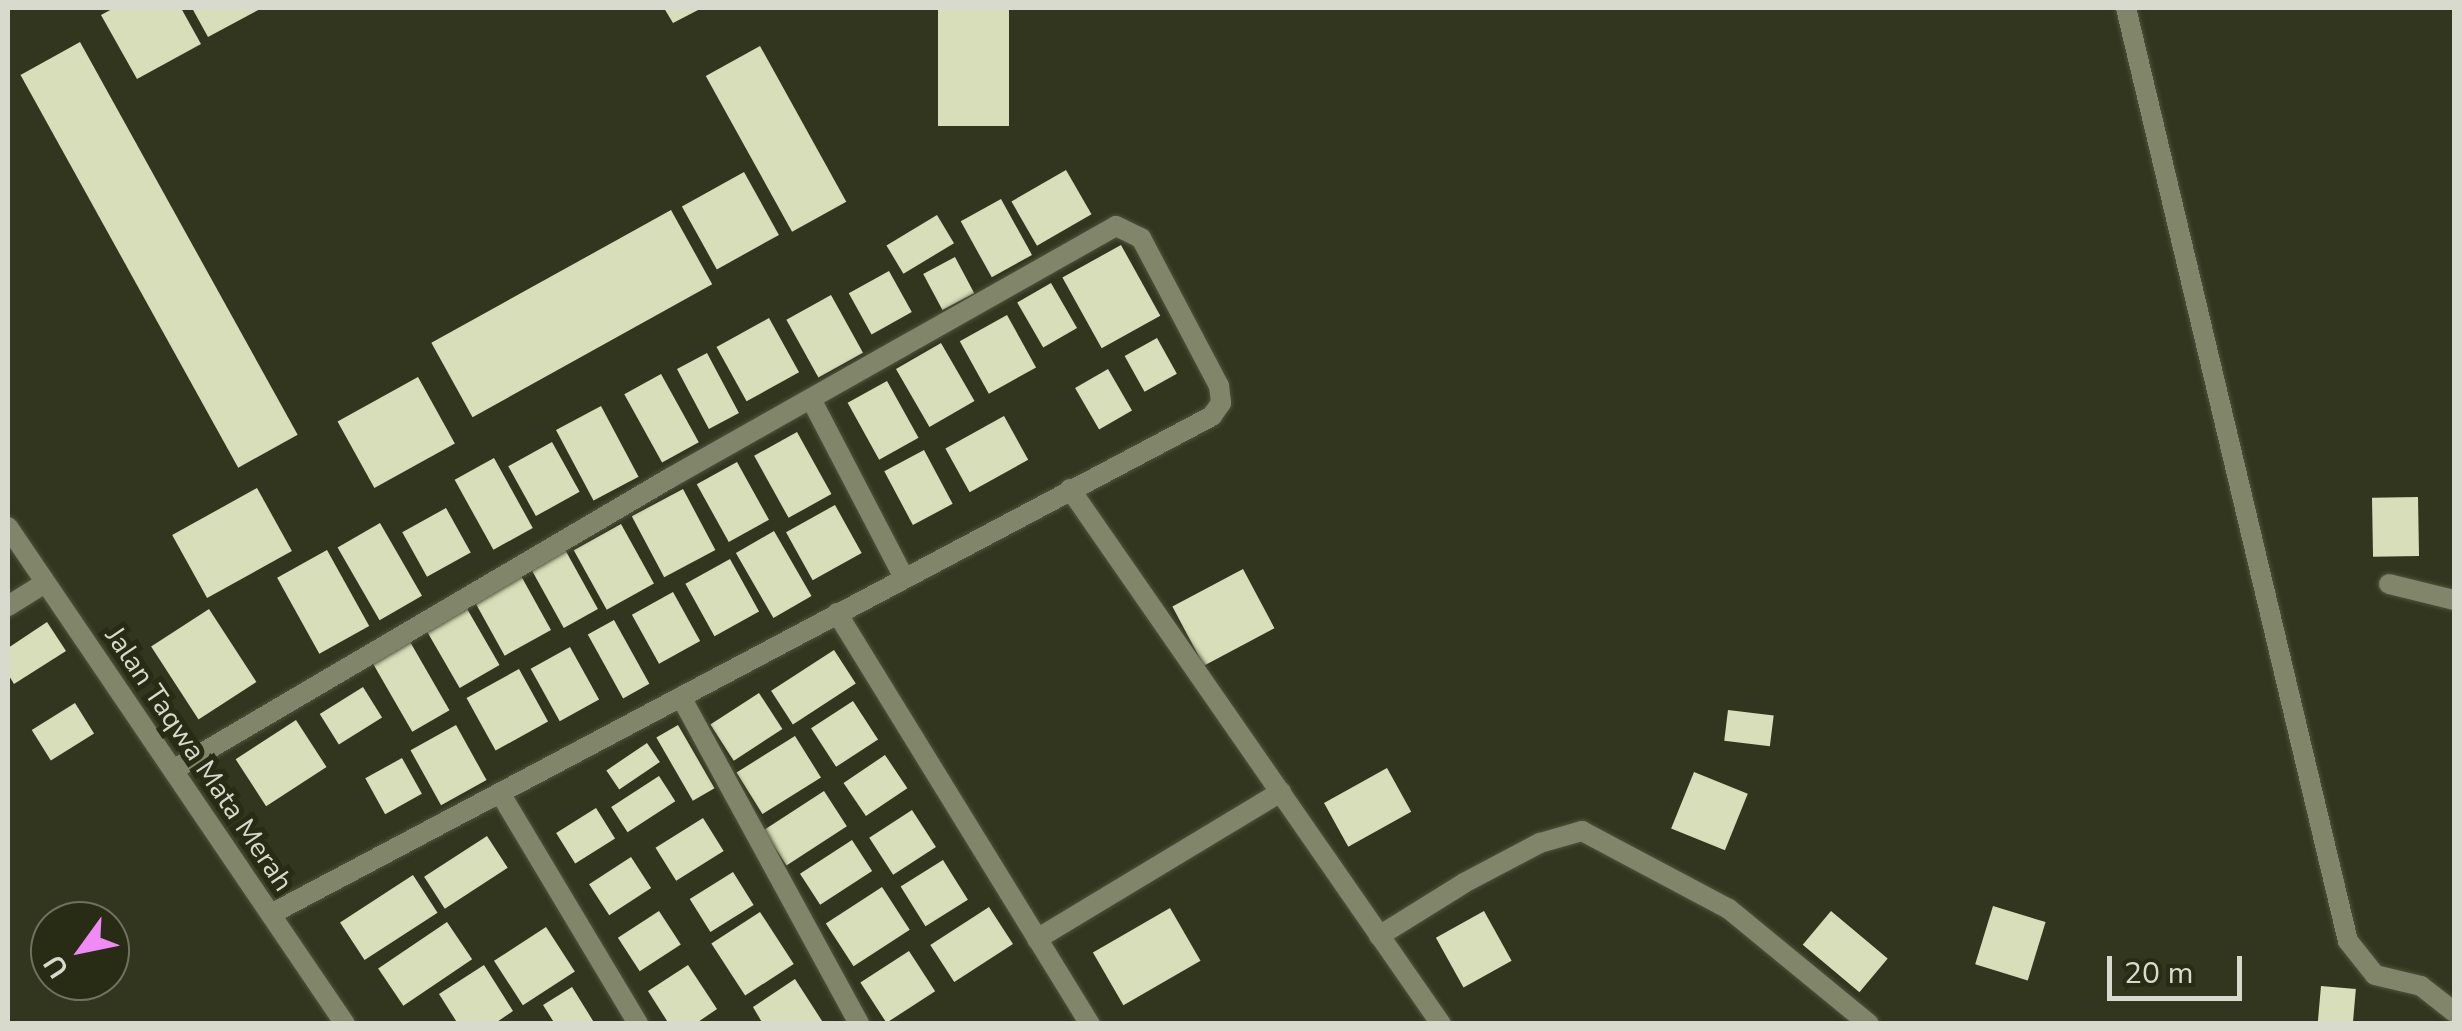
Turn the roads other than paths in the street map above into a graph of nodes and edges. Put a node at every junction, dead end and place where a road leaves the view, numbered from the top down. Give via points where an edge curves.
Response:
1 (2126, 8) edge
2 (812, 401) junction
3 (1070, 490) junction
4 (8, 527) edge
5 (904, 578) junction
6 (45, 583) junction
7 (2388, 584) dead end
8 (2454, 600) edge
9 (8, 606) edge
10 (838, 613) junction
11 (681, 697) junction
12 (175, 769) junction
13 (1281, 792) junction
14 (500, 793) junction
15 (271, 914) junction
16 (1379, 936) junction
17 (1037, 939) junction
18 (2454, 1012) edge
19 (345, 1024) edge
20 (638, 1024) edge
21 (860, 1024) edge
22 (1090, 1024) edge
23 (1441, 1024) edge
24 (1869, 1024) edge

1 - 18 street via 2348,941 2375,975 2421,986
2 - 3 street via 1116,226 1130,230 1151,254 1219,386 1221,403 1201,424
2 - 5 street
2 - 12 street
3 - 5 street
3 - 13 street
4 - 6 street, Jalan Taqwa Mata Merah
5 - 10 street
6 - 9 street
6 - 12 street, Jalan Taqwa Mata Merah
7 - 8 street
10 - 11 street
10 - 17 street
11 - 14 street
11 - 21 street
12 - 15 street, Jalan Taqwa Mata Merah
13 - 16 street
13 - 17 street
14 - 15 street
14 - 20 street
15 - 19 street, Jalan Taqwa Mata Merah
16 - 23 street
16 - 24 street via 1525,851 1582,831 1729,909
17 - 22 street

